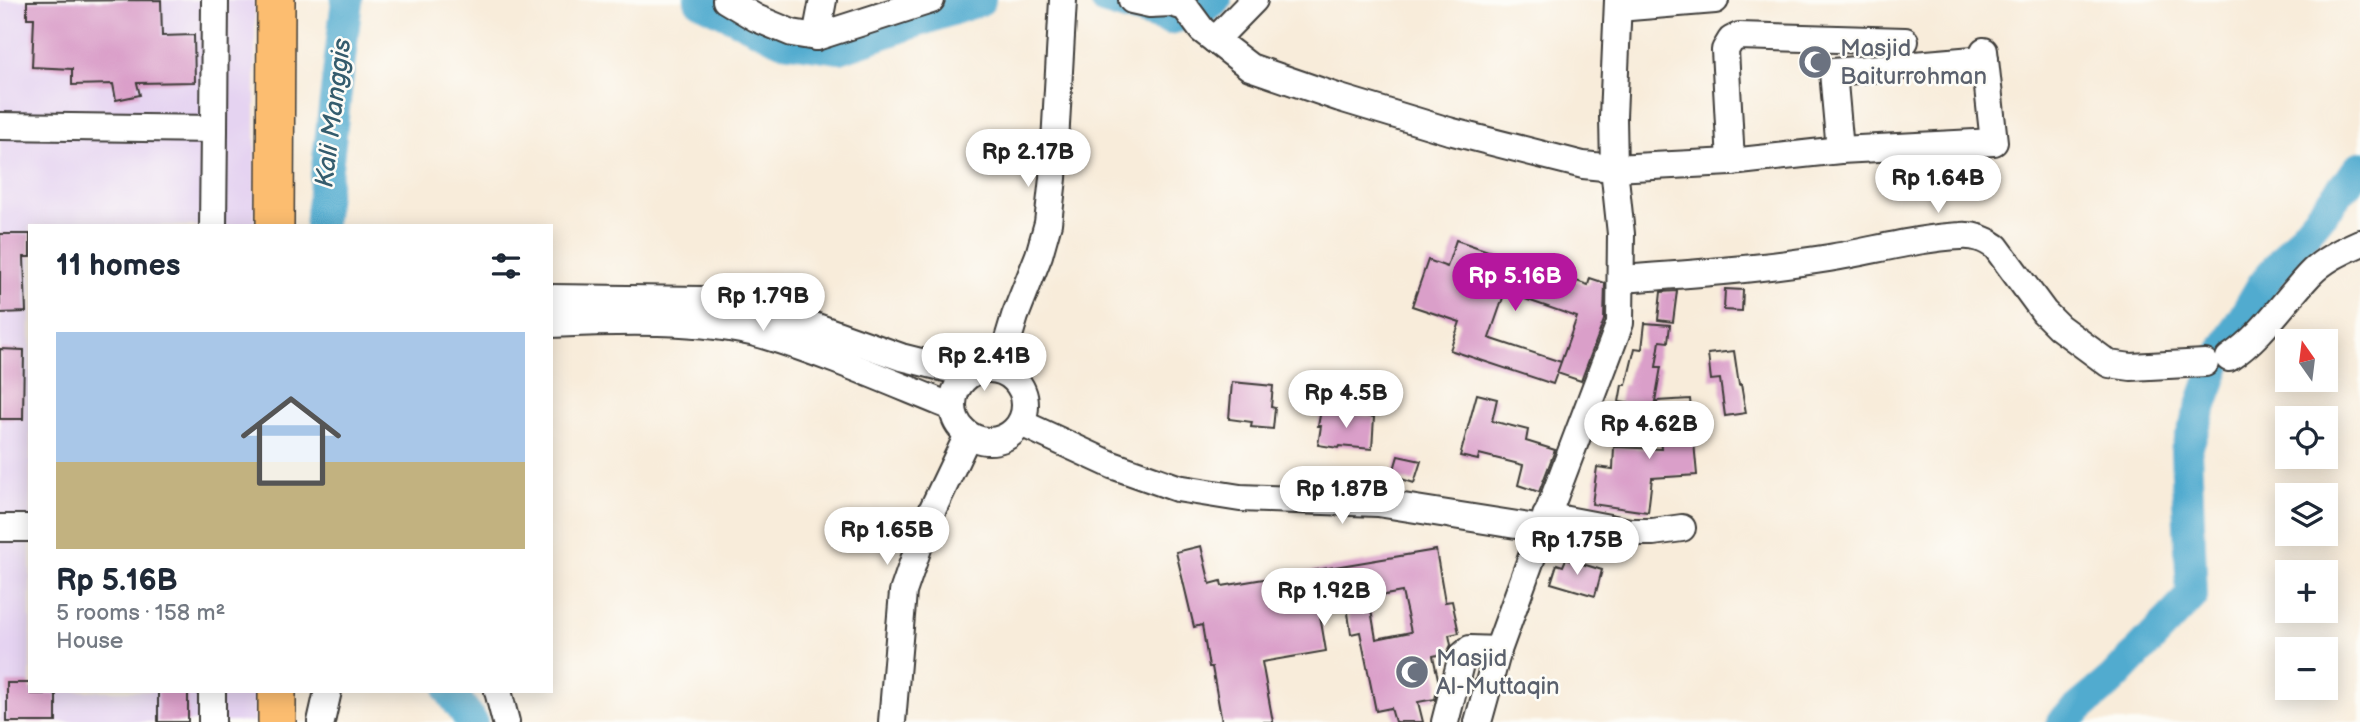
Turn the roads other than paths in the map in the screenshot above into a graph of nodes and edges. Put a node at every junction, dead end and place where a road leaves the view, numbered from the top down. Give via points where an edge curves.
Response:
1 (215, 0) edge
2 (276, 0) edge
3 (726, 0) edge
4 (823, 0) edge
5 (931, 0) edge
6 (1132, 0) edge
7 (1254, 0) edge
8 (1715, 0) edge
9 (1063, 4) edge
10 (1618, 4) edge
11 (1209, 35) junction
12 (816, 37) junction
13 (1905, 41) dead end
14 (0, 126) edge
15 (214, 129) junction
16 (1840, 150) junction
17 (1731, 162) junction
18 (1614, 169) junction
19 (213, 224) edge
20 (275, 224) edge
21 (2360, 243) edge
22 (1622, 279) junction
23 (553, 298) edge
24 (553, 324) edge
25 (999, 369) junction
26 (970, 374) junction
27 (952, 407) junction
28 (1021, 423) junction
29 (968, 435) junction
30 (1544, 522) junction
31 (0, 528) edge
32 (28, 528) edge
33 (1682, 528) dead end
34 (1498, 650) junction
35 (212, 693) edge
36 (277, 693) edge
37 (328, 693) edge
38 (499, 693) edge
39 (212, 722) edge
40 (277, 722) edge
41 (321, 722) edge
42 (506, 722) edge
43 (892, 722) edge
44 (1445, 722) edge
45 (1478, 722) edge

1 - 15 street
2 - 20 highway
3 - 12 street via 780,28
4 - 12 street
5 - 12 street
6 - 11 street via 1185,7
7 - 11 street
8 - 10 street
9 - 25 street via 1048,223
10 - 18 street
11 - 18 street via 1250,67 1340,98 1463,135
13 - 17 street via 1739,36 1731,40 1725,50
14 - 15 street
15 - 19 street
16 - 16 street via 1994,142 1984,55 1833,72
16 - 17 street
17 - 18 street
18 - 22 street
21 - 22 street via 2310,274 2256,338 2217,361 2131,367 2109,364 2059,327 1996,247 1976,237 1719,272
22 - 30 street via 1620,323
23 - 26 street via 703,300 766,309 901,357
24 - 27 street via 692,324 751,333
25 - 26 street
25 - 28 street via 1023,391
26 - 27 street via 956,388
27 - 29 street via 954,418
28 - 29 street via 1003,439 979,440
28 - 30 street via 1112,465 1177,488 1240,498 1378,503
29 - 43 street via 928,519 903,592
30 - 33 street via 1630,532
30 - 34 street
31 - 32 street
34 - 44 street via 1470,649 1462,656
34 - 45 street
35 - 39 street
36 - 40 highway
37 - 41 street
38 - 42 street

